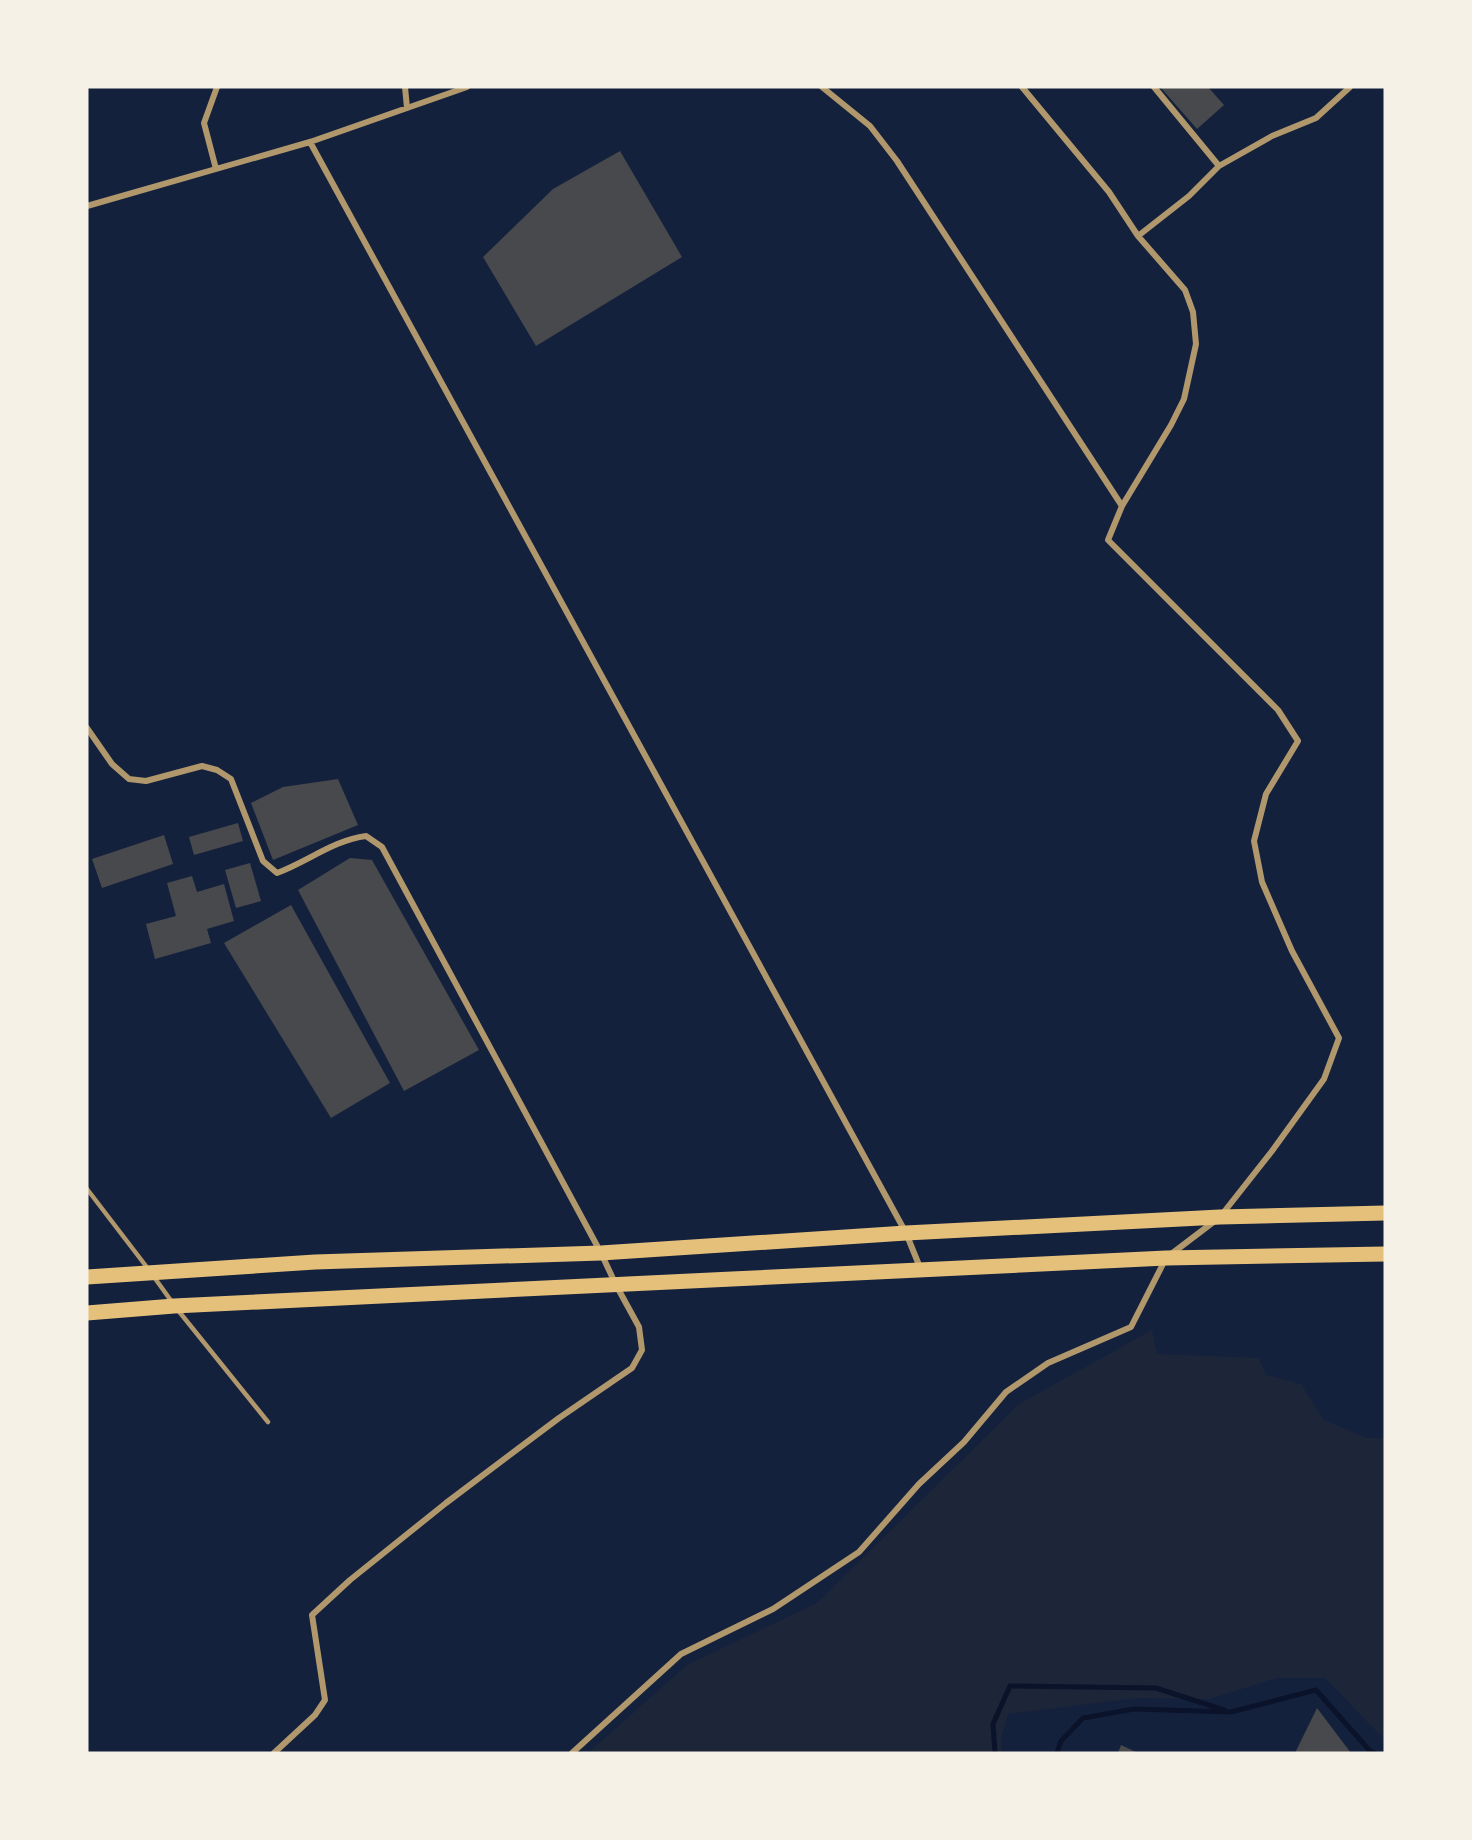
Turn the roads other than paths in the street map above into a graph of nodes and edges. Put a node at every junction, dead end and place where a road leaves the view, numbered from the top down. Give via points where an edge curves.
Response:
1 (217, 87) edge
2 (405, 87) edge
3 (467, 87) edge
4 (822, 87) edge
5 (1022, 87) edge
6 (1154, 87) edge
7 (1350, 87) edge
8 (406, 108) junction
9 (310, 142) junction
10 (1220, 166) junction
11 (216, 169) junction
12 (87, 206) edge
13 (1138, 236) junction
14 (1122, 506) junction
15 (87, 728) edge
16 (87, 1189) edge
17 (1385, 1214) edge
18 (1220, 1217) junction
19 (906, 1233) junction
20 (601, 1253) junction
21 (1385, 1254) edge
22 (1166, 1258) junction
23 (921, 1270) junction
24 (152, 1273) junction
25 (87, 1277) edge
26 (616, 1285) junction
27 (174, 1306) junction
28 (87, 1313) edge
29 (268, 1422) dead end
30 (274, 1753) edge
31 (572, 1753) edge

1 - 11 street via 204,123
2 - 8 street
3 - 8 street
4 - 14 street via 870,126 897,161
5 - 13 street via 1108,192
6 - 10 street
7 - 10 street via 1316,118 1272,136
8 - 9 street
9 - 11 street
9 - 19 street
10 - 13 street
11 - 12 street
13 - 14 street via 1185,290 1193,312 1196,344 1184,399
14 - 18 street via 1108,540 1278,710 1298,741 1266,795 1254,841 1262,882 1292,951 1339,1038 1324,1078
15 - 20 street via 112,764 129,779 146,780 202,766 231,779 263,861 277,873 351,838 366,836 382,847
16 - 24 lane
17 - 18 main road
18 - 19 main road
18 - 22 street
19 - 20 main road
19 - 23 street
20 - 24 main road via 315,1262
20 - 26 street
21 - 22 main road
22 - 23 main road
22 - 31 street via 1131,1327 1048,1363 1006,1392 859,1552 773,1609 681,1654
23 - 26 main road
24 - 25 main road
24 - 27 lane
26 - 27 main road
26 - 30 street via 639,1327 642,1350 632,1368 446,1503 312,1615 325,1700 315,1715
27 - 28 main road
27 - 29 lane

